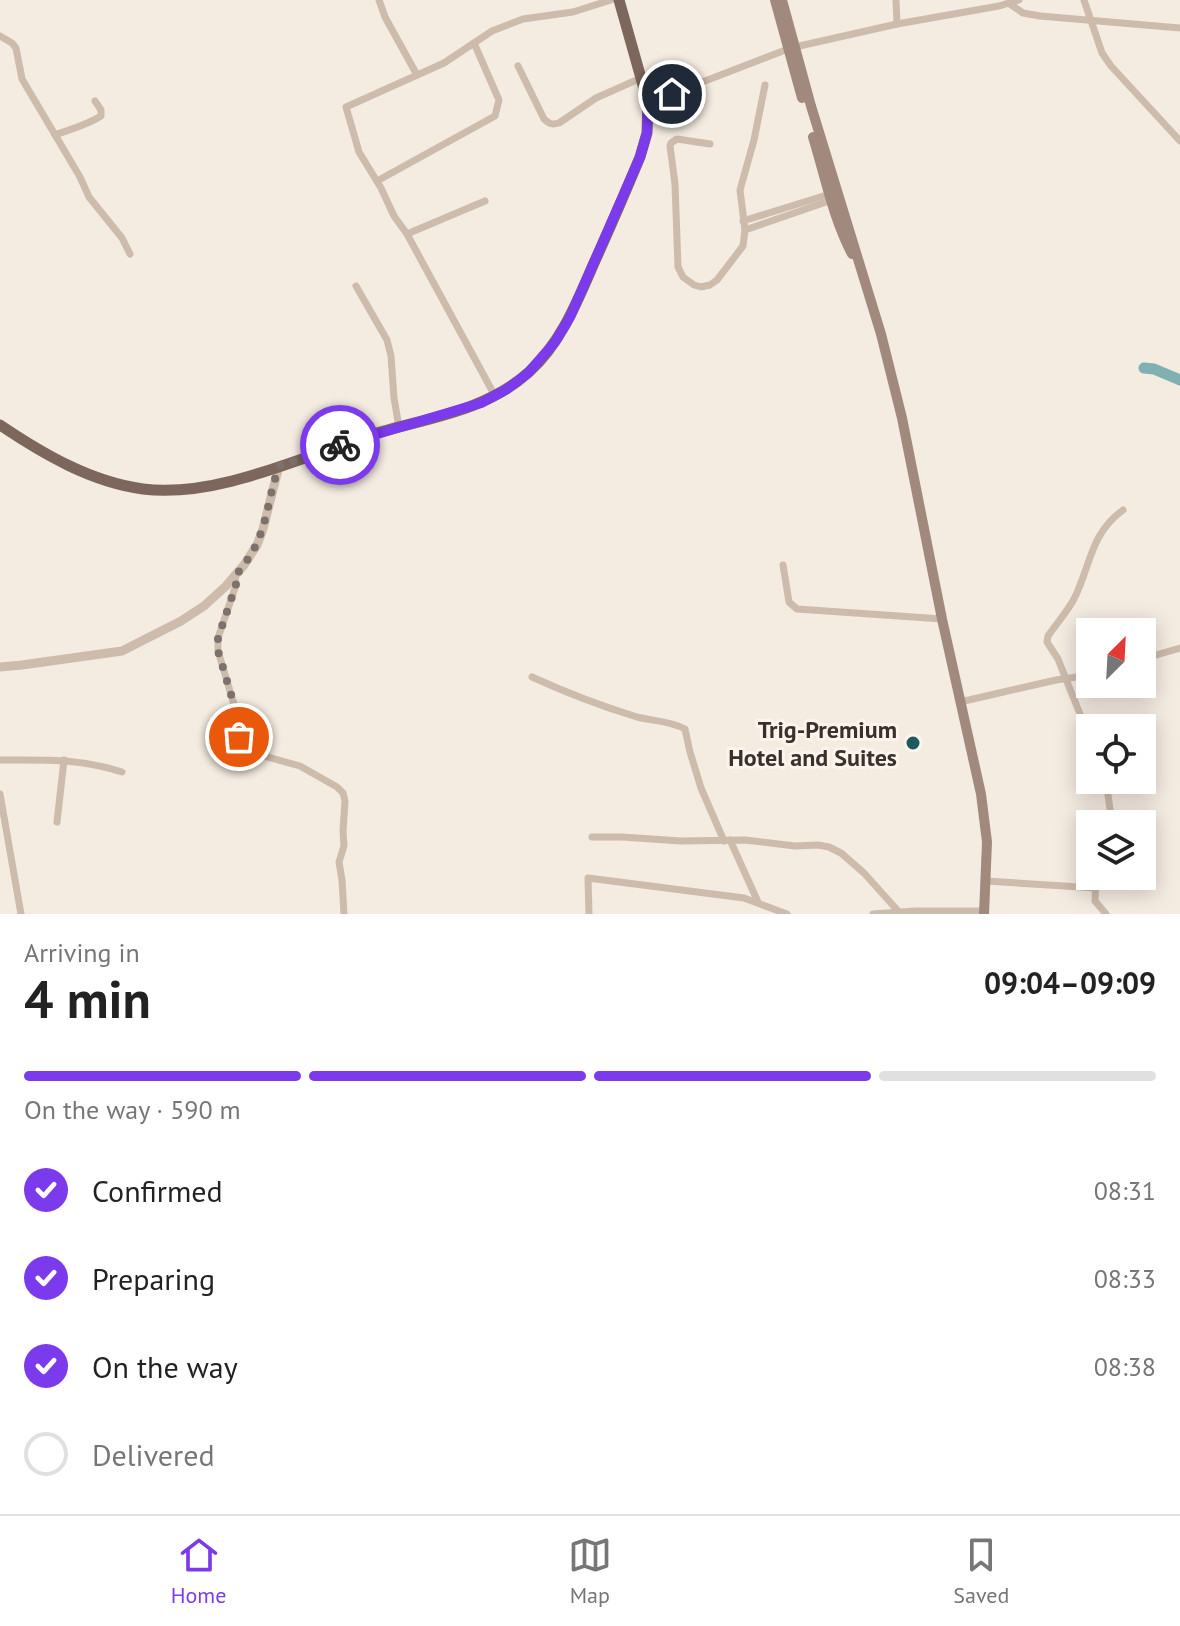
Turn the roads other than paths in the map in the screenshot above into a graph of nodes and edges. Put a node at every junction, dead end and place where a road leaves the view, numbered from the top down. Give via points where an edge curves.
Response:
1 (379, 0) edge
2 (611, 0) edge
3 (775, 0) edge
4 (782, 0) edge
5 (896, 0) edge
6 (1019, 0) edge
7 (1084, 0) edge
8 (622, 4) edge
9 (1010, 4) junction
10 (1090, 20) junction
11 (897, 24) junction
12 (1180, 28) edge
13 (0, 36) edge
14 (474, 43) junction
15 (792, 48) junction
16 (518, 66) dead end
17 (417, 75) junction
18 (641, 78) junction
19 (765, 85) dead end
20 (95, 101) dead end
21 (648, 103) junction
22 (55, 135) junction
23 (1180, 141) edge
24 (710, 144) dead end
25 (377, 181) junction
26 (831, 197) junction
27 (485, 201) dead end
28 (744, 226) junction
29 (407, 234) junction
30 (130, 254) dead end
31 (863, 273) junction
32 (356, 286) dead end
33 (495, 396) junction
34 (0, 425) edge
35 (399, 427) junction
36 (279, 466) junction
37 (1123, 510) dead end
38 (783, 565) dead end
39 (235, 576) junction
40 (942, 619) junction
41 (1180, 648) edge
42 (1156, 655) edge
43 (0, 667) edge
44 (532, 677) dead end
45 (1076, 677) edge
46 (1066, 678) junction
47 (960, 702) junction
48 (1080, 714) edge
49 (0, 760) edge
50 (64, 760) junction
51 (122, 772) dead end
52 (0, 794) edge
53 (57, 822) dead end
54 (592, 837) dead end
55 (727, 841) junction
56 (986, 881) junction
57 (1076, 887) edge
58 (1096, 890) edge
59 (758, 902) junction
60 (899, 912) junction
61 (984, 913) edge
62 (21, 914) edge
63 (344, 914) edge
64 (589, 914) edge
65 (787, 914) edge
66 (873, 914) edge
67 (1106, 914) edge

1 - 17 street
2 - 14 street via 523,19
3 - 15 main road
4 - 15 main road
5 - 11 street
6 - 9 street
7 - 10 street
8 - 18 main road
9 - 10 street via 1031,15
9 - 11 street
10 - 12 street
10 - 23 street via 1111,66
11 - 15 street
13 - 22 street via 16,48 22,79
14 - 17 street
14 - 25 street via 499,100 495,116
15 - 21 street
15 - 26 main road
15 - 31 main road
16 - 18 street via 544,119 553,125
17 - 25 street via 346,107 359,152
18 - 21 main road
19 - 28 street via 740,190
20 - 22 street via 101,116
21 - 33 main road via 640,157 570,317 535,366
22 - 30 street via 89,197
24 - 28 street via 677,139 670,146 683,277 701,287 717,280 743,246
25 - 29 street
26 - 28 street
26 - 31 main road
27 - 29 street
29 - 33 street
31 - 40 main road via 890,365
32 - 35 street via 387,340
33 - 35 main road
34 - 36 main road via 79,470 144,489 206,487
35 - 36 main road
36 - 39 street via 260,537
37 - 46 street via 1101,530 1074,598 1048,636
38 - 40 street via 789,602 797,609
39 - 43 street via 204,606 122,651
39 - 63 street via 218,651 240,742 246,751 300,766 343,793 344,846 339,862
40 - 47 main road
41 - 42 street
44 - 55 street via 598,705 685,729 701,788
45 - 46 street
46 - 47 street
46 - 48 street
47 - 56 main road via 981,794
49 - 50 street
50 - 51 street
50 - 53 street
52 - 62 street
54 - 55 street
55 - 59 street
55 - 60 street via 829,847 858,867
56 - 57 street
56 - 61 main road
58 - 67 street via 1095,901
59 - 64 street via 588,878
59 - 65 street
60 - 61 street
60 - 66 street

